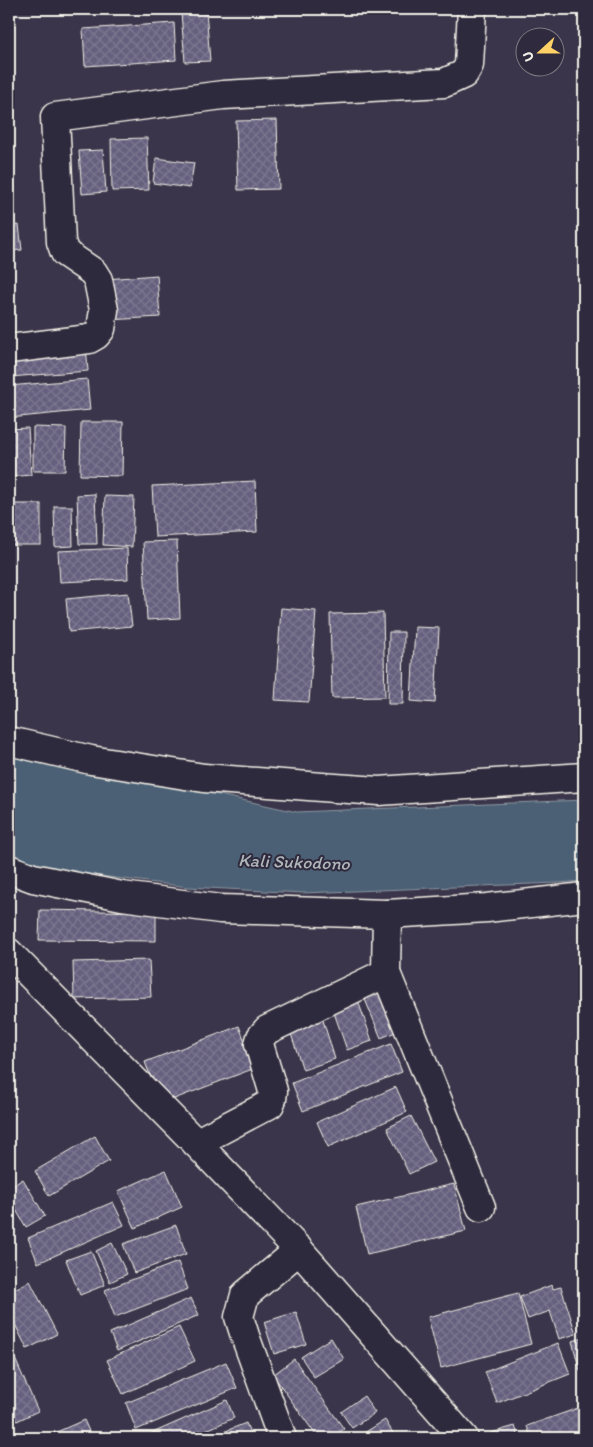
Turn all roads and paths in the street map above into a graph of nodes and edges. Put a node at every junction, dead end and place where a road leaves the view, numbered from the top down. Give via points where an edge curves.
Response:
1 (472, 9) edge
2 (481, 9) edge
3 (9, 349) edge
4 (9, 741) edge
5 (584, 777) edge
6 (9, 869) edge
7 (584, 897) edge
8 (387, 914) junction
9 (9, 953) edge
10 (386, 973) junction
11 (196, 1143) junction
12 (481, 1207) dead end
13 (298, 1250) junction
14 (282, 1438) edge
15 (464, 1438) edge

1 - 2 street
1 - 3 street via 468,65 464,74 444,83 223,95 55,117 61,242 65,253 94,272 98,280 104,310 102,328 89,339
4 - 5 street via 90,760 204,778 362,790
6 - 8 street via 33,878 122,896 220,908
7 - 8 street via 487,908
8 - 10 street
9 - 11 street
10 - 11 street via 260,1036 259,1044 273,1092 270,1104
10 - 12 street
11 - 13 street
13 - 14 street via 245,1295 239,1317
13 - 15 street

